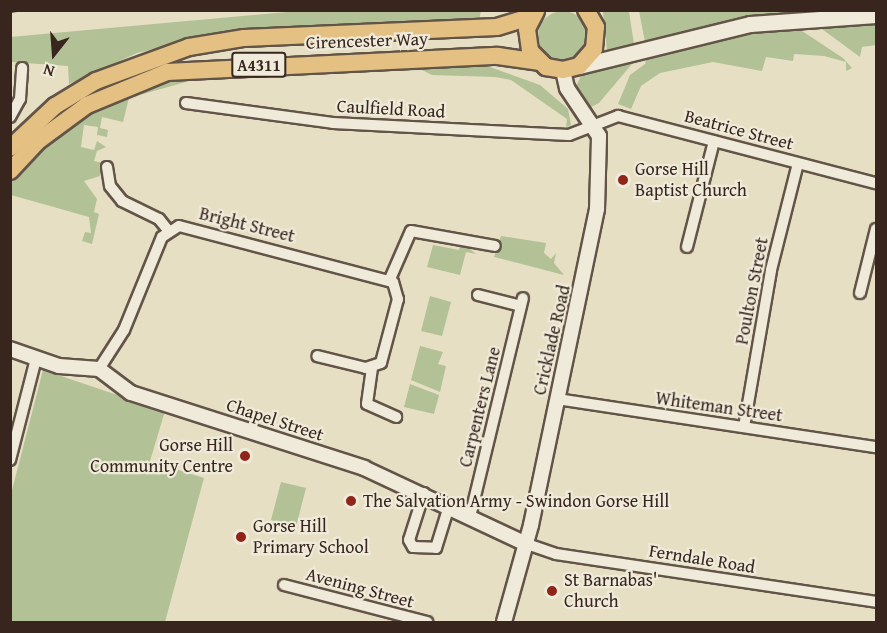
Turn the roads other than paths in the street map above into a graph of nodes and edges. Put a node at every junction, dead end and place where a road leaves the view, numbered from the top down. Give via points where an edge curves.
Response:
1 (586, 10) edge
2 (536, 12) edge
3 (876, 15) edge
4 (539, 62) junction
5 (579, 66) junction
6 (22, 68) dead end
7 (563, 70) junction
8 (186, 103) dead end
9 (10, 117) edge
10 (594, 124) junction
11 (714, 141) junction
12 (10, 148) edge
13 (798, 163) junction
14 (107, 167) dead end
15 (10, 171) edge
16 (876, 183) edge
17 (876, 229) edge
18 (168, 230) junction
19 (495, 246) dead end
20 (687, 247) dead end
21 (394, 283) junction
22 (860, 293) dead end
23 (478, 295) dead end
24 (10, 349) edge
25 (317, 356) dead end
26 (36, 359) junction
27 (372, 368) junction
28 (99, 369) junction
29 (557, 399) junction
30 (396, 417) dead end
31 (744, 427) junction
32 (876, 447) edge
33 (10, 460) edge
34 (424, 493) junction
35 (449, 506) junction
36 (470, 517) junction
37 (524, 543) junction
38 (284, 585) dead end
39 (876, 602) edge
40 (426, 622) edge
41 (504, 622) edge

1 - 5 main road via 596,42
2 - 4 main road, A4311 via 528,44
2 - 12 main road, Cirencester Way / A4311 via 497,27 255,37 189,47 123,68 81,89
3 - 5 main road via 750,24
4 - 7 main road, A4311
4 - 15 main road, Cirencester Way / A4311 via 498,56 167,72 87,105 38,141
5 - 7 main road
6 - 9 street via 20,99
7 - 10 street, Cricklade Road via 567,88
8 - 10 street, Caulfield Road via 371,125 569,135
10 - 11 street, Beatrice Street via 618,116
10 - 29 street, Cricklade Road via 601,146 595,223
11 - 13 street, Beatrice Street
11 - 20 street
13 - 16 street, Beatrice Street
13 - 31 street, Poulton Street via 771,270
14 - 18 street via 105,189 127,206 159,219
17 - 22 street
18 - 21 street, Bright Street via 188,227
18 - 28 street via 124,330
19 - 21 street via 481,248 411,231
21 - 27 street via 384,357
23 - 36 street, Carpenters Lane via 523,307
24 - 26 street, Chapel Street
25 - 27 street
26 - 28 street, Chapel Street
26 - 33 street
27 - 30 street via 367,404
28 - 34 street, Chapel Street via 131,393
29 - 31 street, Whiteman Street
29 - 37 street, Cricklade Road
31 - 32 street, Whiteman Street
34 - 35 street, Chapel Street
34 - 35 street via 410,536 413,547 436,548
35 - 36 street, Chapel Street
36 - 37 street, Chapel Street
37 - 39 street, Ferndale Road via 556,554
37 - 41 street, Cricklade Road
38 - 40 street, Avening Street

